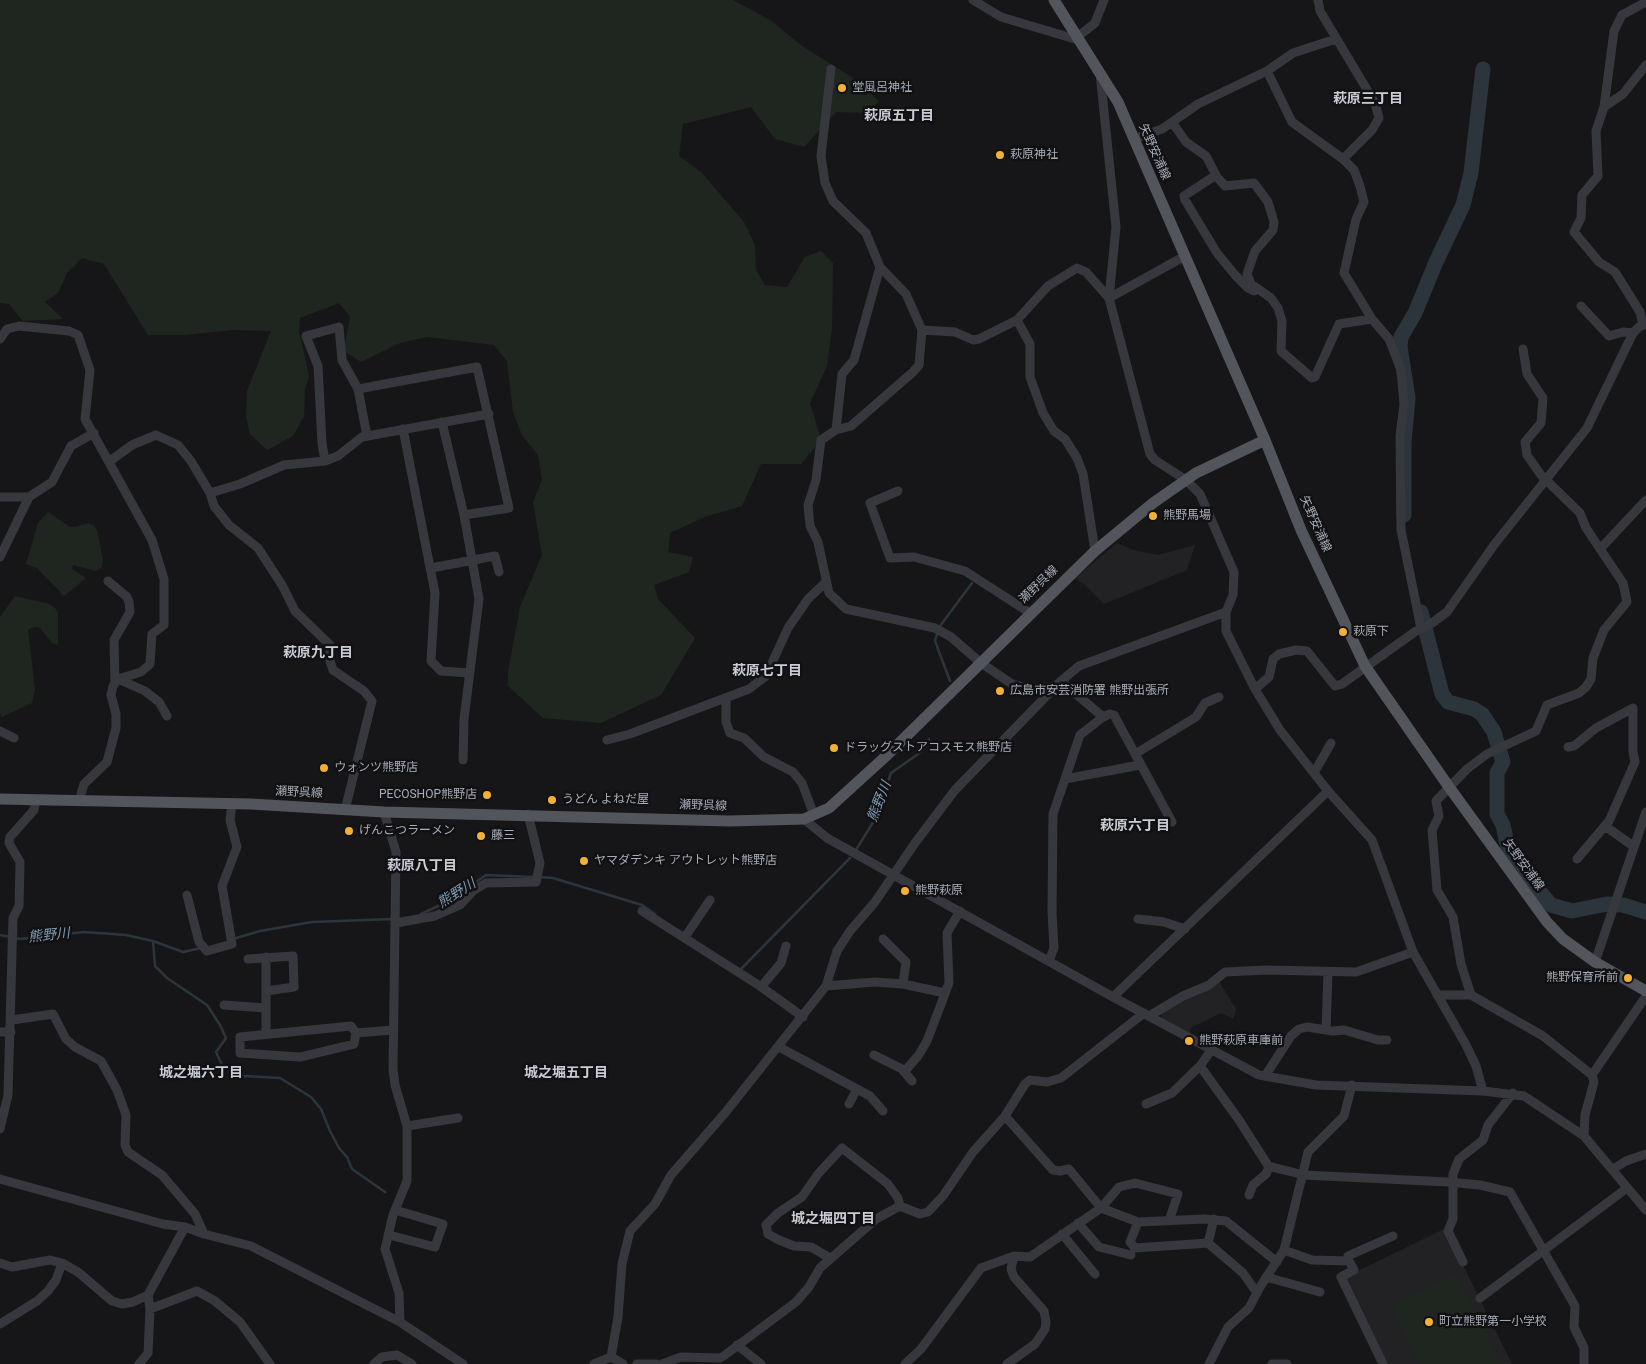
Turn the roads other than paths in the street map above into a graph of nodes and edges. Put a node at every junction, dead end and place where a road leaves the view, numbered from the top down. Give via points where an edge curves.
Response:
1 (973, 0) edge
2 (1054, 0) edge
3 (1104, 0) edge
4 (1318, 0) edge
5 (1646, 2) edge
6 (1079, 38) junction
7 (1336, 39) junction
8 (1646, 66) edge
9 (831, 69) dead end
10 (1099, 70) junction
11 (1267, 70) junction
12 (1604, 107) junction
13 (1172, 122) junction
14 (1134, 139) junction
15 (1344, 159) junction
16 (1216, 175) junction
17 (1185, 256) junction
18 (880, 268) junction
19 (1256, 290) junction
20 (1109, 298) junction
21 (1581, 306) dead end
22 (1372, 319) junction
23 (1017, 320) junction
24 (1642, 328) edge
25 (922, 330) junction
26 (0, 339) edge
27 (1523, 349) dead end
28 (358, 389) junction
29 (489, 414) junction
30 (442, 422) junction
31 (403, 429) junction
32 (836, 430) junction
33 (94, 433) junction
34 (367, 436) junction
35 (1265, 440) junction
36 (110, 461) junction
37 (325, 461) junction
38 (1545, 478) junction
39 (1186, 480) junction
40 (898, 491) dead end
41 (210, 493) junction
42 (0, 497) edge
43 (29, 497) junction
44 (1646, 500) edge
45 (464, 515) junction
46 (0, 538) edge
47 (11, 538) junction
48 (1600, 549) junction
49 (1095, 551) junction
50 (0, 558) edge
51 (472, 560) junction
52 (431, 568) junction
53 (499, 572) dead end
54 (108, 580) dead end
55 (826, 582) junction
56 (1226, 612) junction
57 (1030, 613) junction
58 (1421, 628) junction
59 (981, 663) junction
60 (1365, 666) junction
61 (469, 674) junction
62 (117, 681) junction
63 (1058, 684) junction
64 (1255, 689) junction
65 (1219, 697) dead end
66 (726, 699) junction
67 (167, 716) dead end
68 (1103, 717) junction
69 (0, 731) edge
70 (14, 738) dead end
71 (607, 740) dead end
72 (1331, 743) dead end
73 (1568, 747) dead end
74 (1135, 754) junction
75 (463, 760) dead end
76 (1140, 764) junction
77 (1314, 773) junction
78 (1065, 779) junction
79 (1449, 787) junction
80 (1328, 791) junction
81 (0, 800) edge
82 (36, 800) junction
83 (79, 801) junction
84 (232, 804) junction
85 (345, 810) junction
86 (384, 812) junction
87 (1646, 812) edge
88 (528, 814) junction
89 (809, 817) junction
90 (1172, 822) dead end
91 (1605, 826) junction
92 (1633, 846) junction
93 (1577, 858) dead end
94 (894, 873) junction
95 (187, 895) dead end
96 (710, 900) dead end
97 (642, 911) dead end
98 (960, 911) junction
99 (1138, 919) dead end
100 (396, 923) junction
101 (1185, 929) junction
102 (685, 937) junction
103 (883, 940) dead end
104 (786, 946) dead end
105 (1413, 952) junction
106 (266, 957) junction
107 (248, 959) dead end
108 (1049, 961) junction
109 (1594, 962) junction
110 (1328, 973) junction
111 (903, 984) junction
112 (826, 986) junction
113 (761, 987) junction
114 (266, 991) junction
115 (1646, 991) edge
116 (945, 993) junction
117 (1437, 995) junction
118 (1471, 996) junction
119 (1646, 996) edge
120 (1113, 997) junction
121 (224, 1005) dead end
122 (266, 1008) junction
123 (1146, 1015) junction
124 (804, 1017) junction
125 (12, 1020) junction
126 (393, 1030) junction
127 (1326, 1030) junction
128 (0, 1032) edge
129 (11, 1032) junction
130 (356, 1033) junction
131 (266, 1034) junction
132 (1387, 1040) dead end
133 (779, 1047) junction
134 (1212, 1049) junction
135 (874, 1055) dead end
136 (1200, 1066) junction
137 (904, 1072) junction
138 (1592, 1075) junction
139 (1265, 1076) junction
140 (912, 1081) dead end
141 (1352, 1085) junction
142 (857, 1089) junction
143 (1483, 1091) junction
144 (1513, 1093) junction
145 (849, 1104) dead end
146 (1146, 1104) dead end
147 (883, 1111) dead end
148 (1005, 1116) junction
149 (458, 1118) dead end
150 (407, 1126) junction
151 (0, 1130) edge
152 (1584, 1136) junction
153 (1646, 1154) edge
154 (1268, 1166) junction
155 (1613, 1169) junction
156 (1304, 1175) junction
157 (0, 1179) edge
158 (1455, 1182) junction
159 (1627, 1188) junction
160 (1249, 1195) dead end
161 (900, 1206) junction
162 (1101, 1208) junction
163 (395, 1210) junction
164 (1646, 1210) edge
165 (1214, 1219) junction
166 (1169, 1221) junction
167 (1138, 1222) junction
168 (1078, 1223) junction
169 (185, 1227) junction
170 (204, 1234) junction
171 (1062, 1234) junction
172 (389, 1235) junction
173 (1393, 1236) dead end
174 (1208, 1243) junction
175 (1284, 1250) junction
176 (1542, 1252) junction
177 (1131, 1255) dead end
178 (1014, 1256) junction
179 (830, 1258) junction
180 (1276, 1262) junction
181 (1349, 1262) junction
182 (1463, 1262) dead end
183 (0, 1263) edge
184 (62, 1263) junction
185 (1096, 1274) dead end
186 (1266, 1277) junction
187 (1320, 1292) dead end
188 (1256, 1293) junction
189 (148, 1295) junction
190 (1480, 1298) dead end
191 (150, 1309) junction
192 (400, 1322) junction
193 (0, 1324) edge
194 (737, 1345) junction
195 (610, 1357) junction
196 (139, 1364) edge
197 (270, 1364) edge
198 (374, 1364) edge
199 (412, 1364) edge
200 (462, 1364) edge
201 (594, 1364) edge
202 (623, 1364) edge
203 (637, 1364) edge
204 (656, 1364) edge
205 (662, 1364) edge
206 (760, 1364) edge
207 (905, 1364) edge
208 (1007, 1364) edge
209 (1209, 1364) edge
210 (1272, 1364) edge
211 (1286, 1364) edge
212 (1383, 1364) edge
213 (1584, 1364) edge

1 - 6 street via 1002,17 1067,38
2 - 6 main road, 矢野安浦線
3 - 6 street via 1095,23
4 - 7 street via 1320,11
5 - 12 street via 1622,15 1614,31
6 - 10 main road, 矢野安浦線
7 - 11 street via 1293,53
7 - 15 street via 1375,103 1378,118 1372,130
8 - 12 street via 1623,94
9 - 18 street via 821,156 825,183 833,201 866,233
10 - 14 main road, 矢野安浦線
10 - 20 street via 1116,227
11 - 13 street via 1198,104
11 - 15 street via 1292,122
12 - 24 street via 1596,131 1598,176 1582,195 1581,218 1574,232 1599,262 1615,272 1640,312
13 - 14 street
13 - 16 street via 1186,142 1206,156
14 - 17 main road, 矢野安浦線
15 - 22 street via 1354,170 1364,202 1356,218 1344,273
16 - 19 street via 1184,196 1185,200 1229,268 1248,288
16 - 19 street via 1225,186 1254,183 1268,202 1273,230 1255,251 1247,274
17 - 20 street
17 - 35 main road, 矢野安浦線
18 - 25 street via 906,294
18 - 32 street via 854,360 842,374
19 - 22 street via 1271,298 1278,308 1282,321 1281,351 1312,378 1318,374 1338,324
20 - 23 street via 1086,272 1077,268 1048,286
20 - 39 street via 1150,454
21 - 24 street via 1609,336
22 - 58 street via 1394,348 1402,379 1401,530
23 - 25 street via 973,340 955,332
23 - 49 street via 1030,344 1030,377 1042,413 1054,431 1065,439 1083,474
24 - 38 street via 1587,428
25 - 32 street via 919,365 913,372 851,426
26 - 33 street via 7,329 19,326 69,331 78,335 90,370 85,419
27 - 38 street via 1527,374 1542,398 1541,423 1525,442 1525,448
28 - 29 street via 477,367
28 - 34 street
28 - 37 street via 342,360 339,327 306,336 318,366
29 - 30 street
29 - 45 street via 509,508
30 - 31 street
30 - 45 street
31 - 34 street
31 - 52 street
32 - 55 street via 821,440 816,480 808,505 810,526 818,542
33 - 36 street
33 - 43 street via 71,446 52,482
34 - 37 street
35 - 39 main road, 瀬野呉線 via 1221,459
35 - 60 main road, 矢野安浦線 via 1301,530
36 - 41 street via 132,445 156,435 178,445
36 - 62 street via 152,540 164,579 164,625 152,634 150,664 141,672
37 - 41 street via 284,465
38 - 48 street via 1580,513
38 - 58 street via 1481,562 1448,612
39 - 49 main road, 瀬野呉線
39 - 56 street via 1200,494 1234,572 1233,595
40 - 57 street via 870,503 890,558 914,556 964,571
41 - 85 street via 214,506 229,525 258,548 295,611 330,645 333,670 364,691 372,702
42 - 43 street
43 - 47 street
44 - 48 street
45 - 51 street
46 - 47 street
47 - 50 street
48 - 79 street via 1623,583 1627,602 1604,630 1593,658 1589,684 1579,692 1547,705 1536,731 1487,754
49 - 57 main road, 瀬野呉線
51 - 52 street
51 - 53 street via 495,556
51 - 61 street via 479,599
52 - 61 street via 435,593 431,660 441,671
54 - 62 street via 127,597 130,612 114,640
55 - 59 street via 829,593 846,610 934,628 951,637
55 - 66 street via 808,599 788,628 766,676
56 - 63 street via 1079,666
56 - 64 street via 1226,631
57 - 59 main road, 瀬野呉線
58 - 60 street
59 - 63 street via 1012,684 1026,688
59 - 89 main road, 瀬野呉線 via 885,758 829,808
60 - 64 street via 1335,686 1307,652 1291,650 1273,659 1269,677
60 - 79 main road, 矢野安浦線
61 - 75 street
62 - 67 street via 145,691 159,702
62 - 83 street via 111,694 116,728 107,762 84,784
63 - 68 street
63 - 94 street via 955,790
64 - 77 street via 1280,730
65 - 74 street via 1205,703 1196,717
66 - 71 street
66 - 89 street via 726,722 730,733 744,738 764,757 793,772 802,783
68 - 74 street via 1114,715
68 - 78 street via 1080,735
69 - 70 street
72 - 77 street
73 - 91 street via 1633,708 1635,762
74 - 76 street
76 - 78 street
76 - 90 street
77 - 80 street
78 - 108 street via 1054,814 1054,948
79 - 109 main road, 矢野安浦線 via 1547,922 1563,939
79 - 118 street via 1436,801 1439,816 1432,830 1437,890 1453,916 1461,964
80 - 101 street
80 - 105 street via 1372,840
81 - 82 main road, 瀬野呉線
82 - 83 main road, 瀬野呉線
82 - 125 street via 34,810 10,837 20,862 19,906 13,918
83 - 84 main road, 瀬野呉線
84 - 85 main road, 瀬野呉線
84 - 95 street via 230,820 237,847 222,886 232,944 207,951 199,942
85 - 86 main road, 瀬野呉線
86 - 88 main road, 瀬野呉線
86 - 100 street via 396,852
87 - 92 street
88 - 89 main road, 瀬野呉線 via 730,821
88 - 100 street via 540,863 536,882 486,883 460,904 435,916
89 - 94 street via 827,838
91 - 92 street
91 - 93 street
92 - 109 street
94 - 98 street
94 - 112 street via 837,951
96 - 102 street
97 - 102 street
98 - 108 street
98 - 116 street via 947,934 949,983
99 - 101 street
100 - 126 street
101 - 120 street
102 - 113 street
103 - 111 street via 906,962
104 - 113 street via 781,963
105 - 110 street via 1356,972
105 - 117 street
106 - 107 street
106 - 114 street
106 - 114 street via 293,956 294,987
108 - 120 street
109 - 115 main road, 矢野安浦線
110 - 123 street via 1225,972 1209,985
110 - 127 street
111 - 112 street via 875,982
111 - 116 street
112 - 124 street
113 - 124 street
114 - 122 street
116 - 137 street via 927,1041
117 - 118 street
117 - 143 street via 1476,1066
118 - 138 street via 1542,1036
119 - 138 street
120 - 123 street
121 - 122 street
122 - 131 street
123 - 134 street
123 - 148 street via 1061,1078 1047,1082 1030,1080
124 - 133 street
125 - 129 street
125 - 170 street via 53,1014 66,1039 101,1061 126,1115 125,1146 128,1152 162,1175 196,1214
126 - 130 street
126 - 150 street via 394,1085
127 - 132 street via 1344,1030
127 - 139 street via 1299,1029
128 - 129 street
129 - 151 street via 8,1095
130 - 131 street via 351,1026
130 - 131 street via 354,1044 300,1057 240,1054 240,1037
133 - 142 street
133 - 195 street via 671,1175 655,1204 630,1232 622,1264 618,1317
134 - 136 street
134 - 139 street
135 - 137 street
136 - 146 street via 1172,1093
136 - 154 street
137 - 140 street
138 - 152 street via 1594,1082 1584,1115
139 - 141 street via 1316,1085
141 - 143 street
141 - 156 street via 1344,1116 1308,1152
142 - 145 street
142 - 147 street via 870,1096
143 - 144 street
144 - 152 street via 1524,1096
144 - 158 street via 1488,1125 1484,1140 1459,1159
148 - 161 street via 928,1212 920,1214
148 - 162 street via 1053,1170 1069,1169
149 - 150 street
150 - 163 street via 407,1181
152 - 155 street
153 - 155 street
154 - 156 street
154 - 160 street via 1266,1174 1253,1185
155 - 159 street
156 - 158 street
156 - 175 street
157 - 169 street via 163,1224
158 - 176 street via 1510,1192
158 - 182 street via 1453,1219 1448,1231
159 - 164 street
159 - 176 street
161 - 179 street via 869,1224
161 - 179 street via 888,1184 842,1148 802,1197 778,1212 766,1225 768,1234 779,1240 794,1246 811,1247
162 - 166 street via 1119,1187 1135,1183 1178,1194
162 - 167 street
162 - 168 street
163 - 172 street
163 - 172 street via 443,1224 435,1246
165 - 166 street
165 - 174 street
165 - 180 street via 1226,1221
166 - 167 street
167 - 174 street via 1130,1242 1134,1248
168 - 171 street
168 - 177 street via 1099,1247
169 - 170 street
169 - 189 street
170 - 192 street via 251,1246
171 - 178 street via 1030,1257
171 - 185 street
172 - 192 street via 385,1249 399,1293
173 - 181 street via 1348,1256
174 - 188 street via 1243,1272
175 - 180 street
175 - 181 street via 1312,1260
176 - 190 street
176 - 213 street via 1575,1306 1574,1327 1584,1348
178 - 207 street via 981,1268 921,1349
178 - 208 street via 1011,1269 1014,1276 1044,1312 1046,1322 1035,1344
179 - 194 street via 796,1302
180 - 186 street
181 - 212 street via 1354,1270 1342,1277
183 - 184 street via 12,1267 50,1260
184 - 189 street via 78,1272 112,1301 122,1304
184 - 193 street via 48,1291
186 - 187 street
186 - 188 street
188 - 209 street via 1249,1308 1228,1327
189 - 191 street
191 - 196 street via 148,1354
191 - 197 street via 197,1291 215,1300 240,1322
192 - 200 street
194 - 205 street via 720,1358 688,1356
194 - 206 street
195 - 201 street
195 - 202 street
198 - 199 street via 382,1356 396,1355
203 - 204 street
210 - 211 street

